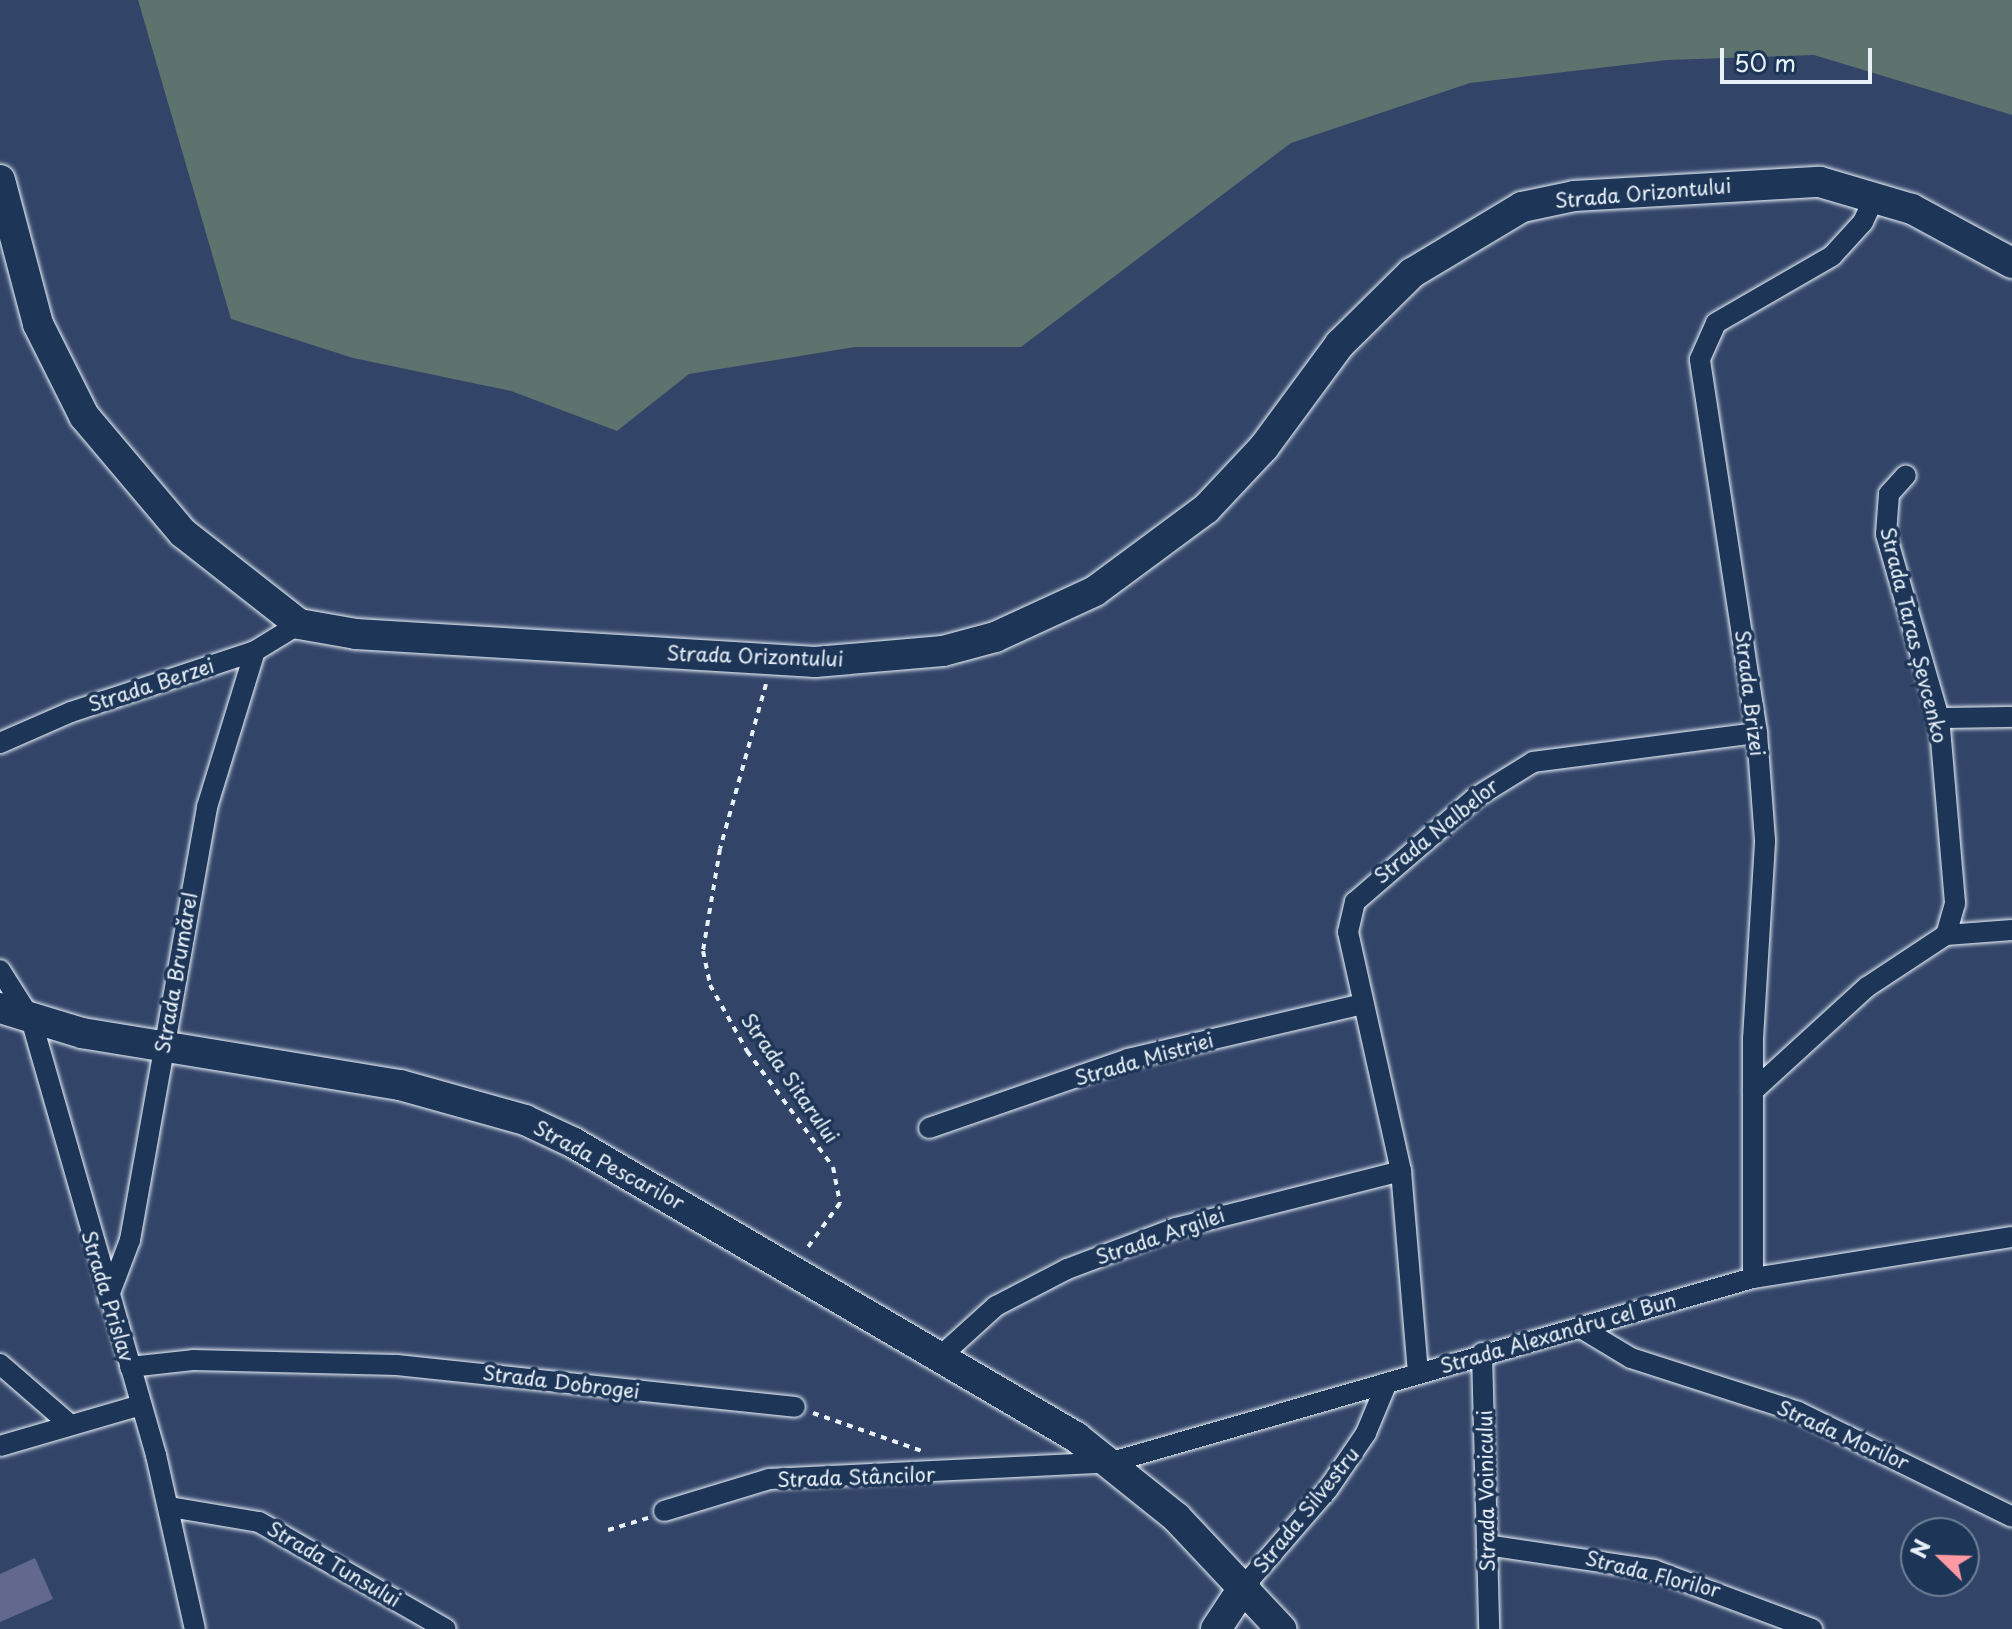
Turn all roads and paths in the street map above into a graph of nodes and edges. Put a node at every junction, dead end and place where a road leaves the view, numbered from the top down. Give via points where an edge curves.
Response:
1 (0, 180) edge
2 (1875, 196) junction
3 (2012, 263) edge
4 (1906, 475) dead end
5 (299, 624) junction
6 (255, 651) junction
7 (773, 659) junction
8 (2012, 717) edge
9 (1939, 718) junction
10 (1757, 733) junction
11 (0, 743) edge
12 (2012, 930) edge
13 (1946, 935) junction
14 (0, 970) edge
15 (1362, 1004) junction
16 (0, 1008) edge
17 (31, 1019) junction
18 (163, 1048) junction
19 (1753, 1091) junction
20 (929, 1128) dead end
21 (1401, 1171) junction
22 (2012, 1237) edge
23 (787, 1265) junction
24 (1753, 1278) junction
25 (108, 1298) junction
26 (1581, 1328) junction
27 (1482, 1353) junction
28 (943, 1354) junction
29 (0, 1364) edge
30 (130, 1367) junction
31 (1418, 1373) junction
32 (1386, 1385) junction
33 (141, 1405) junction
34 (795, 1407) joint
35 (67, 1422) junction
36 (0, 1446) edge
37 (925, 1453) dead end
38 (1112, 1462) junction
39 (170, 1507) junction
40 (664, 1511) joint
41 (2012, 1517) edge
42 (608, 1530) dead end
43 (1487, 1545) junction
44 (1245, 1585) junction
45 (195, 1629) edge
46 (446, 1629) edge
47 (1216, 1629) edge
48 (1281, 1629) edge
49 (1489, 1629) edge
50 (1812, 1629) edge

1 - 5 street, Strada Orizontului via 38,324 84,416 183,533
2 - 3 street, Strada Orizontului
2 - 7 street, Strada Orizontului via 1820,182 1750,183 1574,196 1522,207 1412,273 1340,344 1264,447 1206,509 1095,591 995,637 943,651
2 - 10 street, Strada Brizei via 1863,222 1832,256 1716,323 1700,359
4 - 9 street, Strada Taras Șevcenko via 1889,494 1886,534
5 - 6 street, Strada Berzei
5 - 7 street, Strada Orizontului via 356,634
6 - 11 street, Strada Berzei via 71,712
6 - 18 street, Strada Brumărel via 207,807
7 - 23 path, Strada Sitarului via 720,849 703,951 710,985 747,1051 833,1167 839,1187 832,1223
8 - 9 street
9 - 13 street, Strada Taras Șevcenko via 1955,903
10 - 15 street, Strada Nalbelor via 1574,752 1506,776 1398,859 1355,902 1348,932
10 - 19 street, Strada Brizei via 1765,840
12 - 13 street
13 - 19 street via 1867,987
14 - 17 street, Strada Prislav
15 - 20 street, Strada Mistriei via 1128,1059
15 - 21 street, Strada Nalbelor via 1388,1090
16 - 17 street, Strada Pescarilor
17 - 18 street, Strada Pescarilor
17 - 25 street, Strada Prislav
18 - 23 street, Strada Pescarilor via 400,1085 525,1120
18 - 25 street, Strada Brumărel via 130,1240
19 - 24 street, Strada Brizei
21 - 28 street, Strada Argilei via 1176,1228 1067,1269 996,1306
21 - 31 street, Strada Nalbelor
22 - 24 street, Strada Alexandru cel Bun
23 - 28 street, Strada Pescarilor
24 - 26 street, Strada Alexandru cel Bun
25 - 30 street, Strada Prislav
26 - 27 street, Strada Alexandru cel Bun
26 - 41 street, Strada Morilor via 1631,1358 1798,1412
27 - 31 street, Strada Alexandru cel Bun
27 - 43 street, Strada Voinicului
28 - 38 street, Strada Pescarilor
29 - 35 street
30 - 33 street, Strada Prislav
30 - 34 street, Strada Dobrogei via 193,1360 397,1365
31 - 32 street, Strada Alexandru cel Bun
32 - 38 street, Strada Alexandru cel Bun
32 - 44 street, Strada Silvestru via 1366,1433 1328,1489
33 - 35 street
33 - 39 street, Strada Prislav
34 - 37 path
35 - 36 street
38 - 40 street, Strada Stâncilor via 769,1479
38 - 44 street, Strada Pescarilor
39 - 45 street, Strada Prislav
39 - 46 street, Strada Tunsului via 259,1522
40 - 42 path
43 - 49 street, Strada Voinicului
43 - 50 street, Strada Florilor via 1654,1570
44 - 47 street, Strada Silvestru
44 - 48 street, Strada Pescarilor

